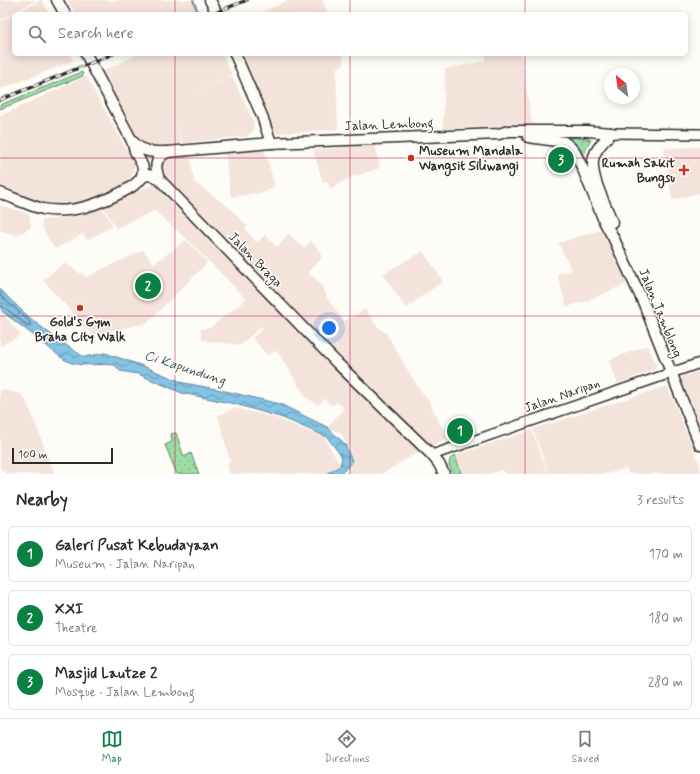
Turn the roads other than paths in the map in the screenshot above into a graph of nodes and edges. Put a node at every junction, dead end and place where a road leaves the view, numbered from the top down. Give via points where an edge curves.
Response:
1 (57, 0) edge
2 (210, 0) edge
3 (63, 12) edge
4 (216, 12) edge
5 (87, 56) edge
6 (236, 56) edge
7 (611, 133) junction
8 (499, 134) junction
9 (700, 134) edge
10 (132, 141) junction
11 (271, 142) junction
12 (167, 152) junction
13 (159, 179) junction
14 (140, 180) junction
15 (0, 193) edge
16 (614, 237) junction
17 (700, 363) edge
18 (671, 373) junction
19 (700, 445) edge
20 (432, 455) junction
21 (444, 474) edge

1 - 3 main road
2 - 4 main road
5 - 10 main road
6 - 11 main road
7 - 8 main road, Jalan Lembong via 508,131
7 - 9 main road
7 - 16 main road, Jalan Tamblong via 594,155 592,164 612,221
8 - 11 main road, Jalan Lembong
8 - 16 main road, Jalan Tamblong via 564,142 570,146 605,223
10 - 12 main road, Jalan Lembong via 140,149
10 - 14 main road via 144,169
11 - 12 main road, Jalan Lembong
12 - 13 main road via 161,155 156,164
13 - 14 main road via 148,175
13 - 20 main road, Jalan Braga via 337,362
14 - 15 main road via 134,186 99,202 70,210 42,208
16 - 18 main road, Jalan Tamblong
17 - 18 main road, Jalan Naripan
18 - 19 main road, Jalan Tamblong
18 - 20 main road, Jalan Naripan
20 - 21 main road, Jalan Braga

